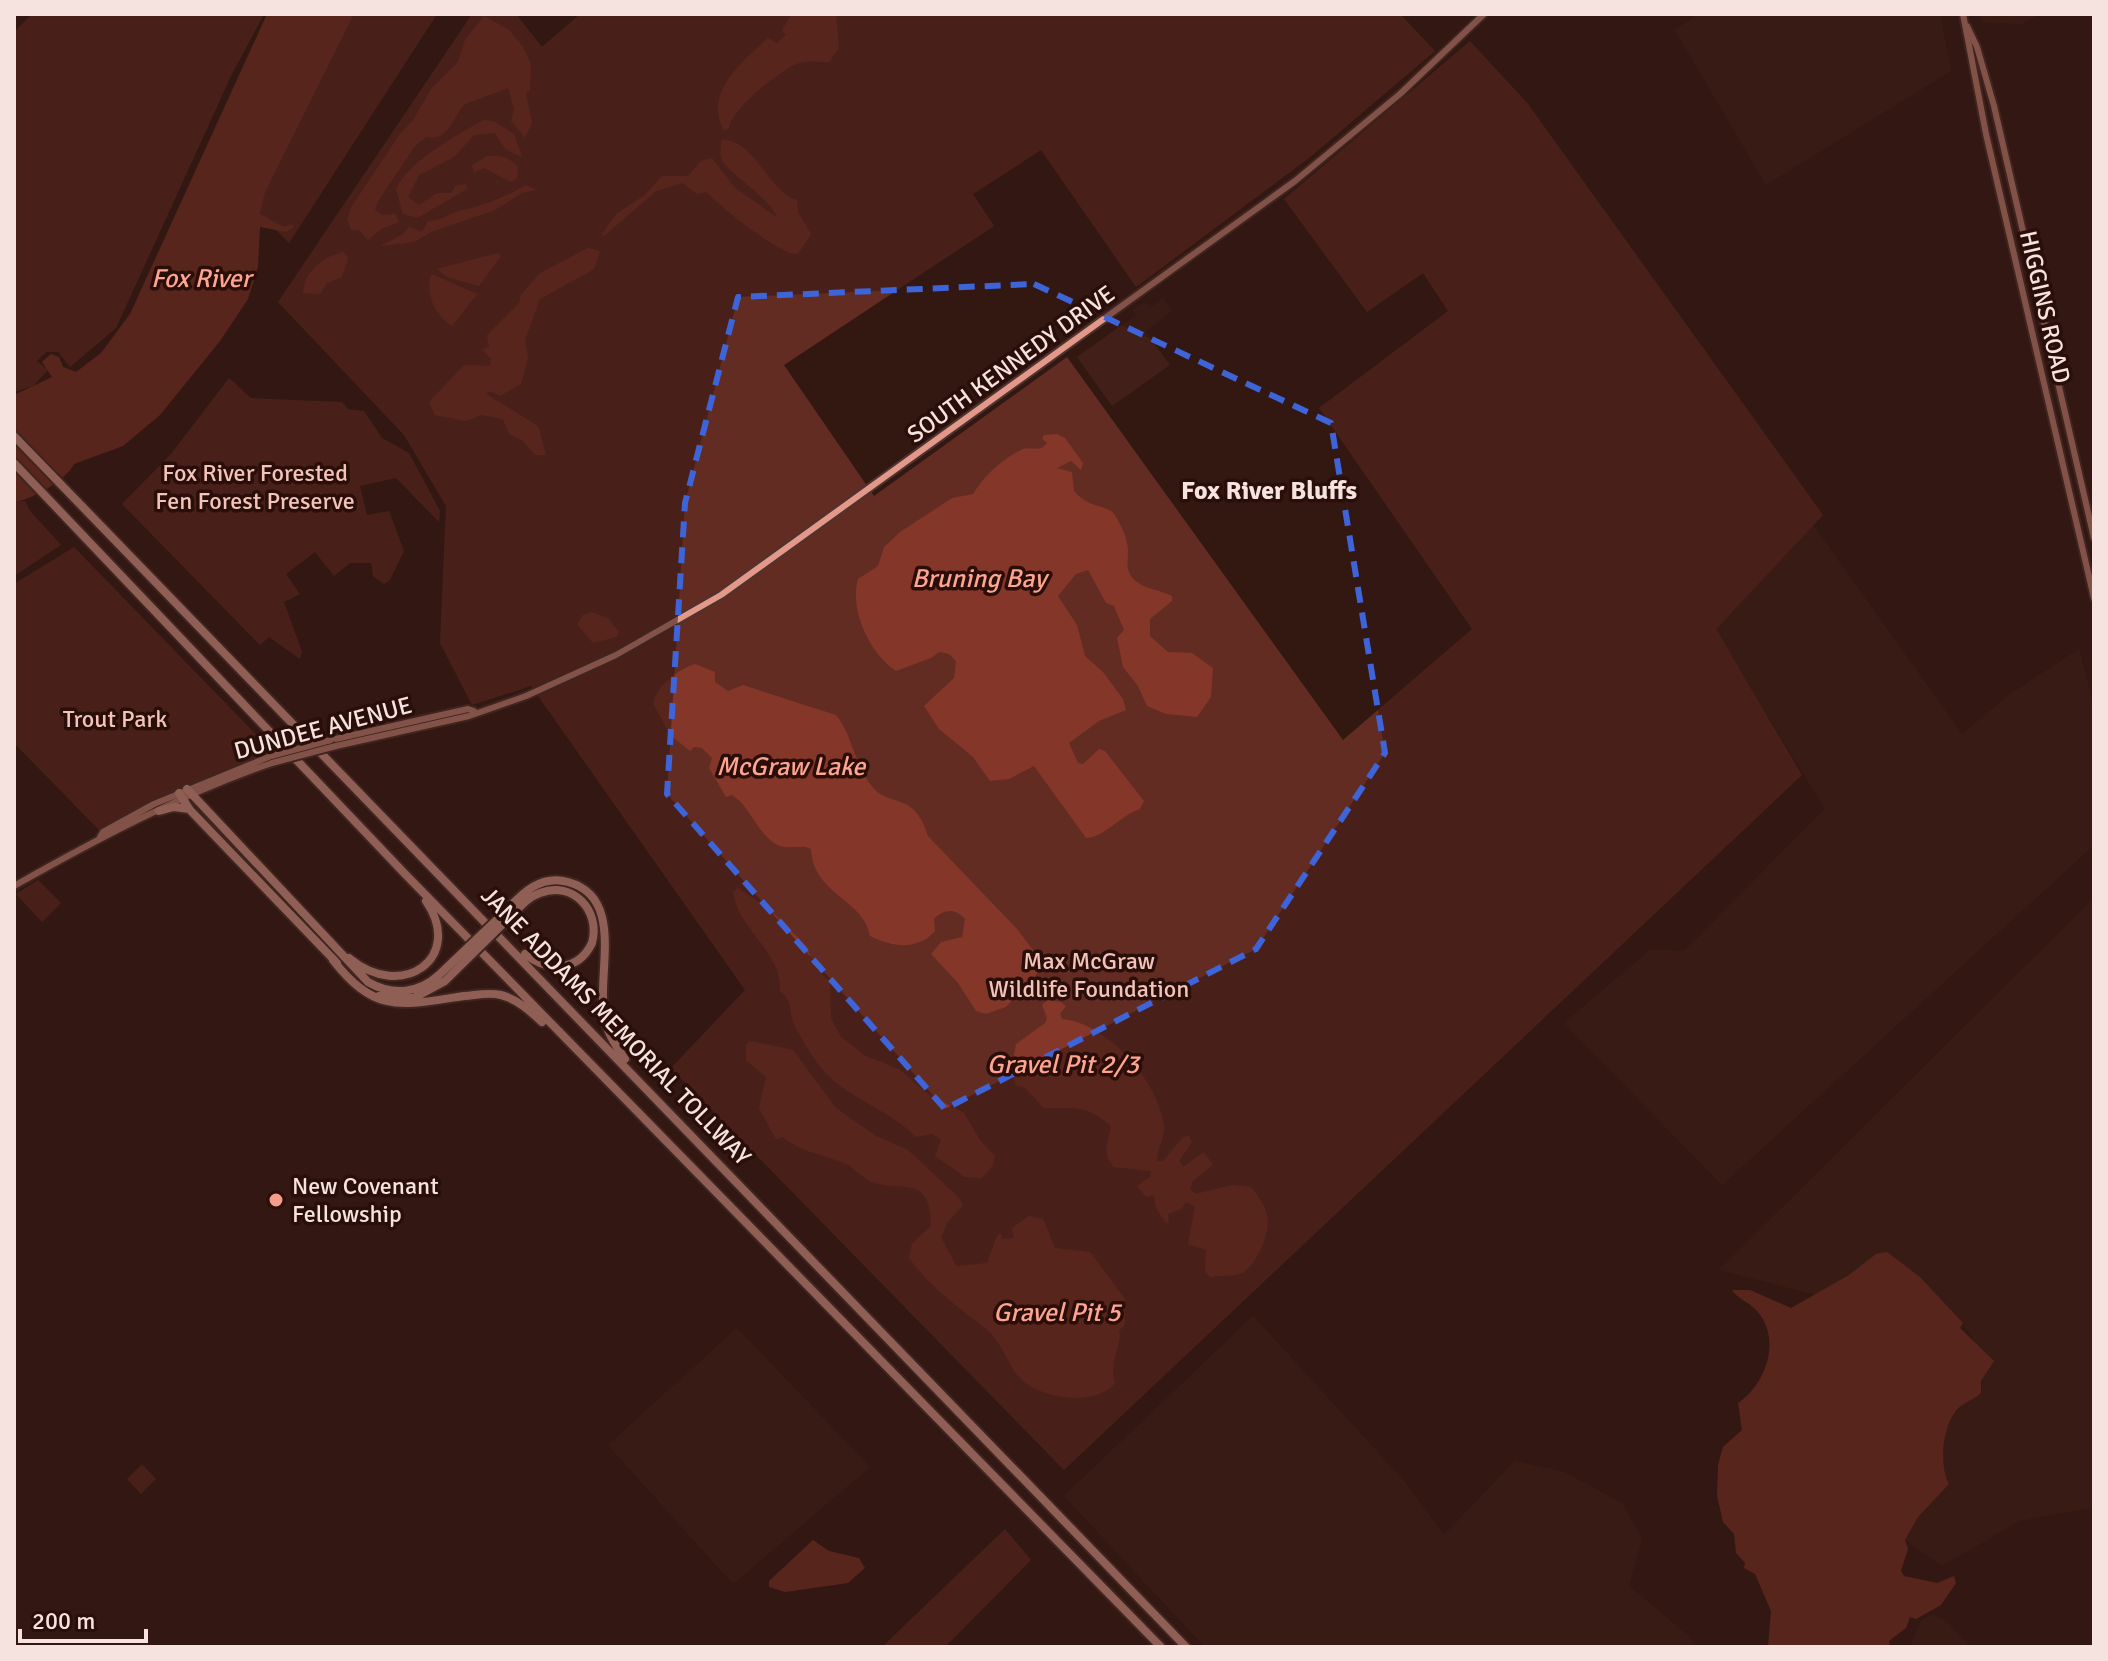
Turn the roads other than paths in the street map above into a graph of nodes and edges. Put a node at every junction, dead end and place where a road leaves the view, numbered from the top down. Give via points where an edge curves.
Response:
1 (1484, 14) edge
2 (1963, 14) edge
3 (1965, 22) junction
4 (14, 436) edge
5 (14, 463) edge
6 (2094, 538) edge
7 (2094, 598) edge
8 (526, 696) joint
9 (185, 794) junction
10 (190, 810) junction
11 (159, 811) junction
12 (100, 837) junction
13 (406, 875) junction
14 (14, 886) edge
15 (472, 905) junction
16 (299, 911) junction
17 (508, 914) junction
18 (333, 960) junction
19 (442, 978) junction
20 (645, 1085) junction
21 (650, 1126) junction
22 (1161, 1647) edge
23 (1186, 1647) edge

1 - 8 main road, SOUTH KENNEDY DRIVE via 1400,94 1287,187 721,595 616,655
2 - 3 main road, HIGGINS ROAD
3 - 6 main road, HIGGINS ROAD via 1994,106
3 - 7 main road, HIGGINS ROAD
4 - 15 highway, JANE ADDAMS MEMORIAL TOLLWAY
5 - 13 highway, JANE ADDAMS MEMORIAL TOLLWAY
8 - 9 main road, DUNDEE AVENUE, bridge via 469,716 272,760
9 - 10 highway
9 - 11 main road, DUNDEE AVENUE
9 - 12 main road, DUNDEE AVENUE
9 - 16 highway
10 - 11 highway
10 - 18 highway
11 - 12 main road, DUNDEE AVENUE
12 - 14 main road, DUNDEE AVENUE
13 - 16 highway via 432,909 439,931 429,960 406,976 387,978 364,970
13 - 21 highway, JANE ADDAMS MEMORIAL TOLLWAY
15 - 17 highway via 543,965 575,962 594,938 589,909 564,890 536,894
15 - 20 highway, JANE ADDAMS MEMORIAL TOLLWAY
16 - 19 highway via 361,977 377,987 410,991
17 - 19 highway, bridge
17 - 20 highway via 530,887 552,880 576,884 594,899 604,929 605,1019 614,1042
18 - 19 highway via 360,985 386,997 414,998
18 - 21 highway via 357,988 391,1004 486,993 511,999
20 - 23 highway, JANE ADDAMS MEMORIAL TOLLWAY
21 - 22 highway, JANE ADDAMS MEMORIAL TOLLWAY

